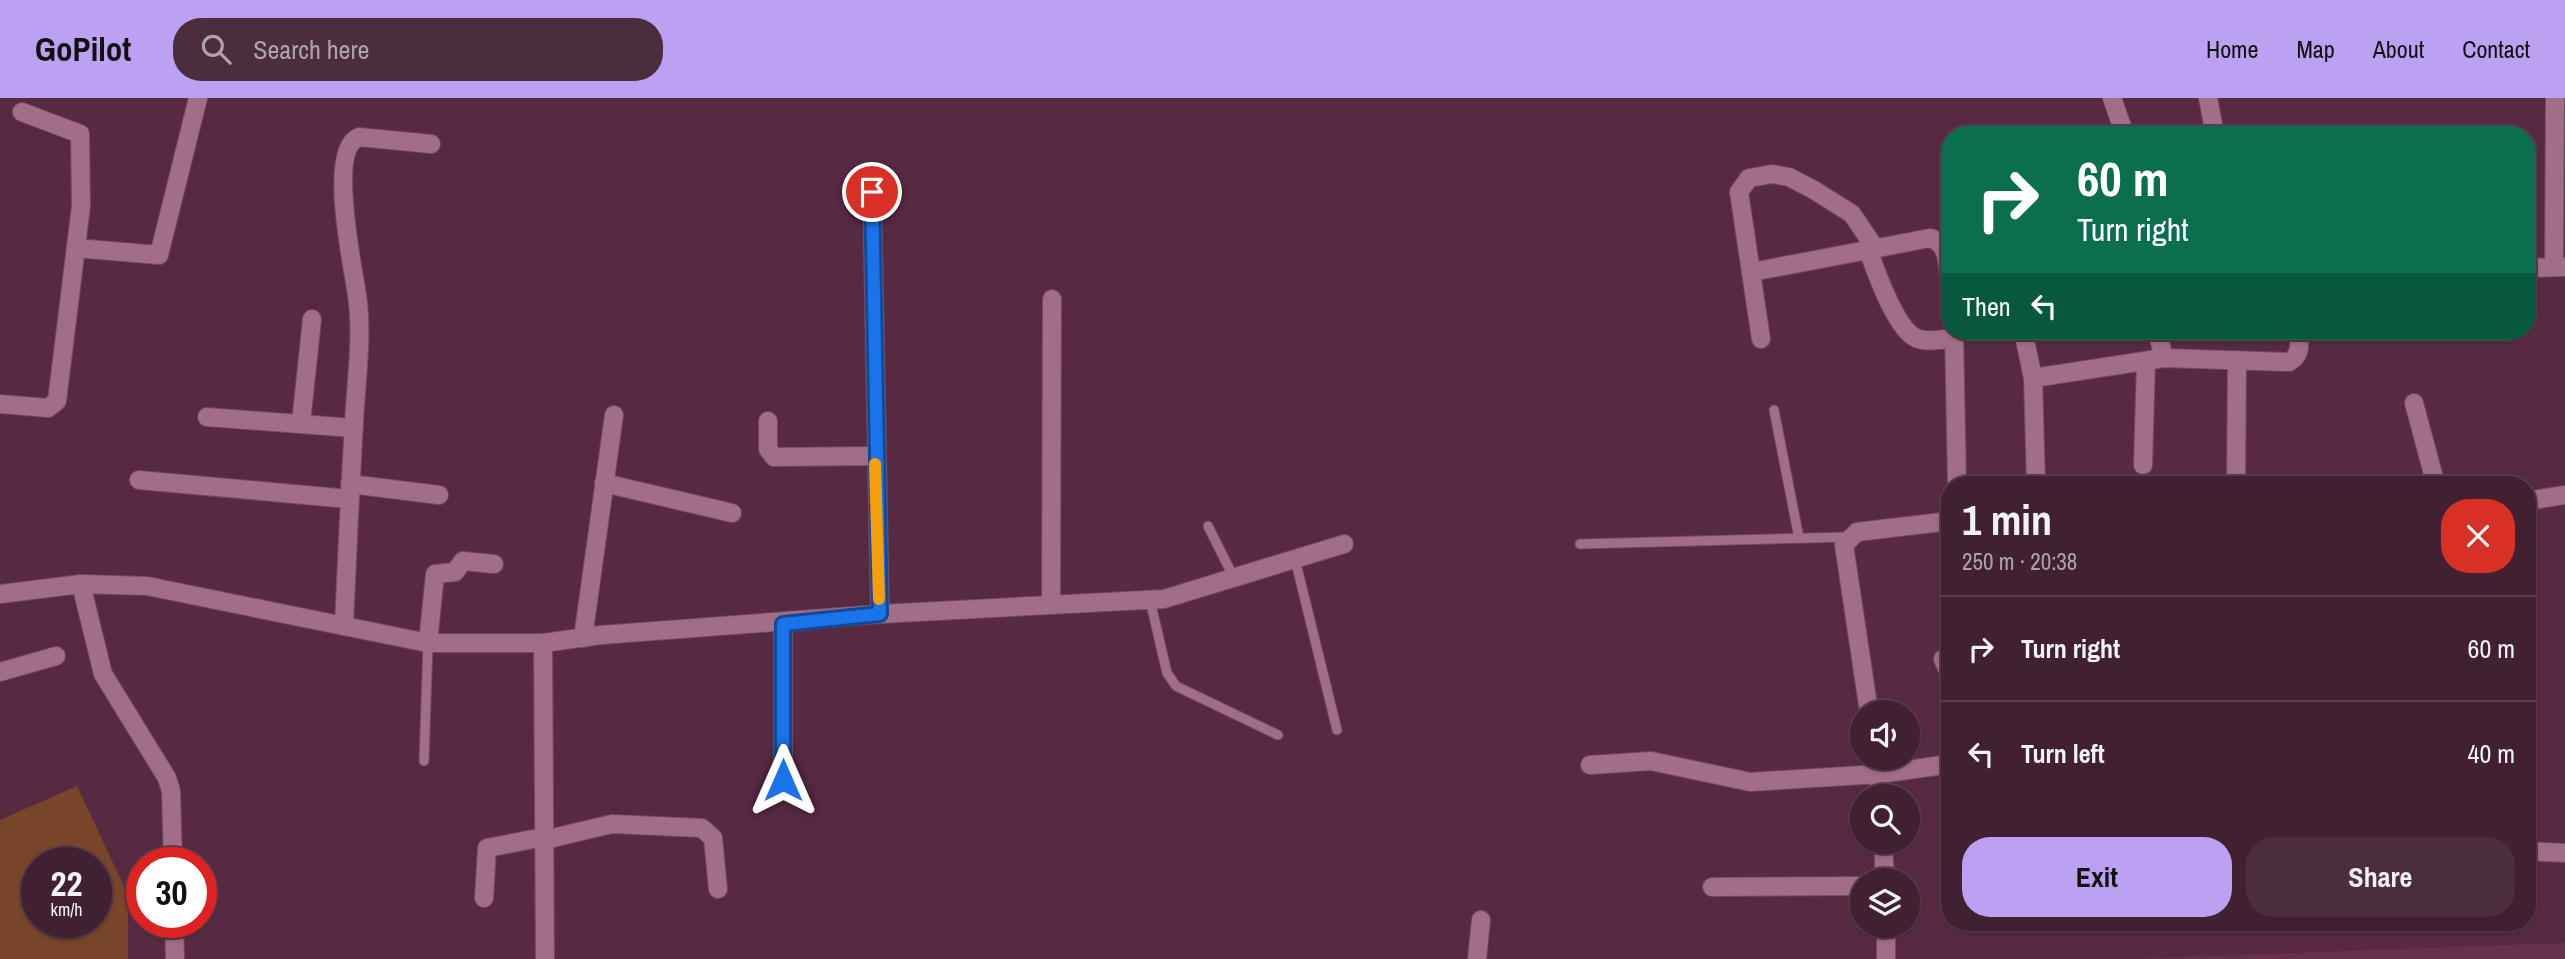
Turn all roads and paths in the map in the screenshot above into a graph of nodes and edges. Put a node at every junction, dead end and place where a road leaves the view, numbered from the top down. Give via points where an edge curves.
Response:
1 (198, 98) edge
2 (2112, 98) edge
3 (2208, 98) edge
4 (2555, 98) edge
5 (22, 112) dead end
6 (2122, 126) edge
7 (2213, 126) edge
8 (431, 144) dead end
9 (872, 192) dead end
10 (1941, 242) edge
11 (76, 248) junction
12 (1871, 249) junction
13 (2560, 267) edge
14 (2536, 268) edge
15 (1752, 272) junction
16 (1052, 299) dead end
17 (312, 319) dead end
18 (1941, 337) edge
19 (1761, 339) dead end
20 (1955, 340) edge
21 (2025, 340) edge
22 (2159, 340) edge
23 (2299, 340) edge
24 (2164, 358) junction
25 (2237, 360) junction
26 (2146, 361) junction
27 (2033, 378) junction
28 (2414, 403) dead end
29 (0, 404) edge
30 (1774, 410) dead end
31 (614, 415) dead end
32 (207, 417) dead end
33 (768, 421) dead end
34 (301, 424) junction
35 (353, 428) junction
36 (875, 456) junction
37 (2143, 465) dead end
38 (1957, 476) edge
39 (2036, 476) edge
40 (2236, 476) edge
41 (2434, 476) edge
42 (139, 480) dead end
43 (604, 483) junction
44 (349, 491) junction
45 (439, 495) dead end
46 (2565, 495) edge
47 (2536, 500) edge
48 (732, 513) dead end
49 (1941, 522) edge
50 (1208, 526) dead end
51 (1849, 537) junction
52 (1799, 538) junction
53 (1344, 544) dead end
54 (1580, 544) dead end
55 (1295, 559) junction
56 (494, 564) dead end
57 (1234, 578) junction
58 (81, 584) junction
59 (0, 594) edge
60 (1150, 600) junction
61 (1051, 604) junction
62 (880, 614) junction
63 (783, 624) junction
64 (344, 626) junction
65 (583, 638) junction
66 (428, 643) junction
67 (543, 643) junction
68 (55, 656) dead end
69 (0, 672) edge
70 (1867, 700) edge
71 (1337, 730) dead end
72 (1278, 735) dead end
73 (424, 761) dead end
74 (1941, 764) edge
75 (1590, 765) dead end
76 (1920, 765) edge
77 (1850, 769) edge
78 (783, 780) dead end
79 (544, 839) junction
80 (173, 847) edge
81 (2536, 851) edge
82 (2565, 853) edge
83 (1850, 886) edge
84 (1712, 887) dead end
85 (718, 888) dead end
86 (484, 898) dead end
87 (1481, 920) dead end
88 (174, 938) edge
89 (1886, 938) edge
90 (175, 959) edge
91 (545, 959) edge
92 (1477, 959) edge
93 (1886, 959) edge

1 - 11 street via 159,255
2 - 6 street
3 - 7 street
4 - 13 street
5 - 11 street via 80,134 81,206
8 - 35 street via 359,137 348,147 346,230 359,324
9 - 36 street
10 - 12 street via 1930,237
11 - 29 street via 57,401 48,408
12 - 15 street
12 - 15 street via 1844,208 1789,177 1763,174 1749,178 1739,192
12 - 18 street via 1888,300 1910,333 1925,340
13 - 14 street
15 - 19 street
16 - 61 street
17 - 34 street
20 - 38 street
21 - 27 street
22 - 24 street
23 - 25 street via 2297,357 2289,362
24 - 25 street
24 - 26 street
25 - 40 street
26 - 27 street
26 - 37 street
27 - 39 street
28 - 41 street
30 - 52 lane
31 - 43 street
32 - 34 street
33 - 36 street via 768,449 774,457
34 - 35 street
35 - 44 street
36 - 62 street
42 - 44 street
43 - 48 street
43 - 65 street
44 - 45 street
44 - 64 street
46 - 47 street
49 - 51 street via 1857,532
50 - 57 lane
51 - 52 lane
51 - 70 street via 1844,545
52 - 54 lane
53 - 55 street
55 - 57 street
55 - 71 lane
56 - 66 street via 463,561 456,572 435,574
57 - 60 street
58 - 59 street
58 - 64 street via 148,586
58 - 80 street via 103,674 167,779
60 - 61 street
60 - 72 lane via 1167,673 1176,686
61 - 62 street
62 - 63 street
63 - 65 street
63 - 78 street
64 - 66 street
65 - 67 street
66 - 67 street
66 - 73 lane
67 - 79 street
68 - 69 street
74 - 76 street
75 - 77 street via 1651,761 1750,782
79 - 85 street via 612,824 702,828 713,838
79 - 86 street via 486,848
79 - 91 street
81 - 82 street
83 - 84 street
87 - 92 street
88 - 90 street
89 - 93 street

